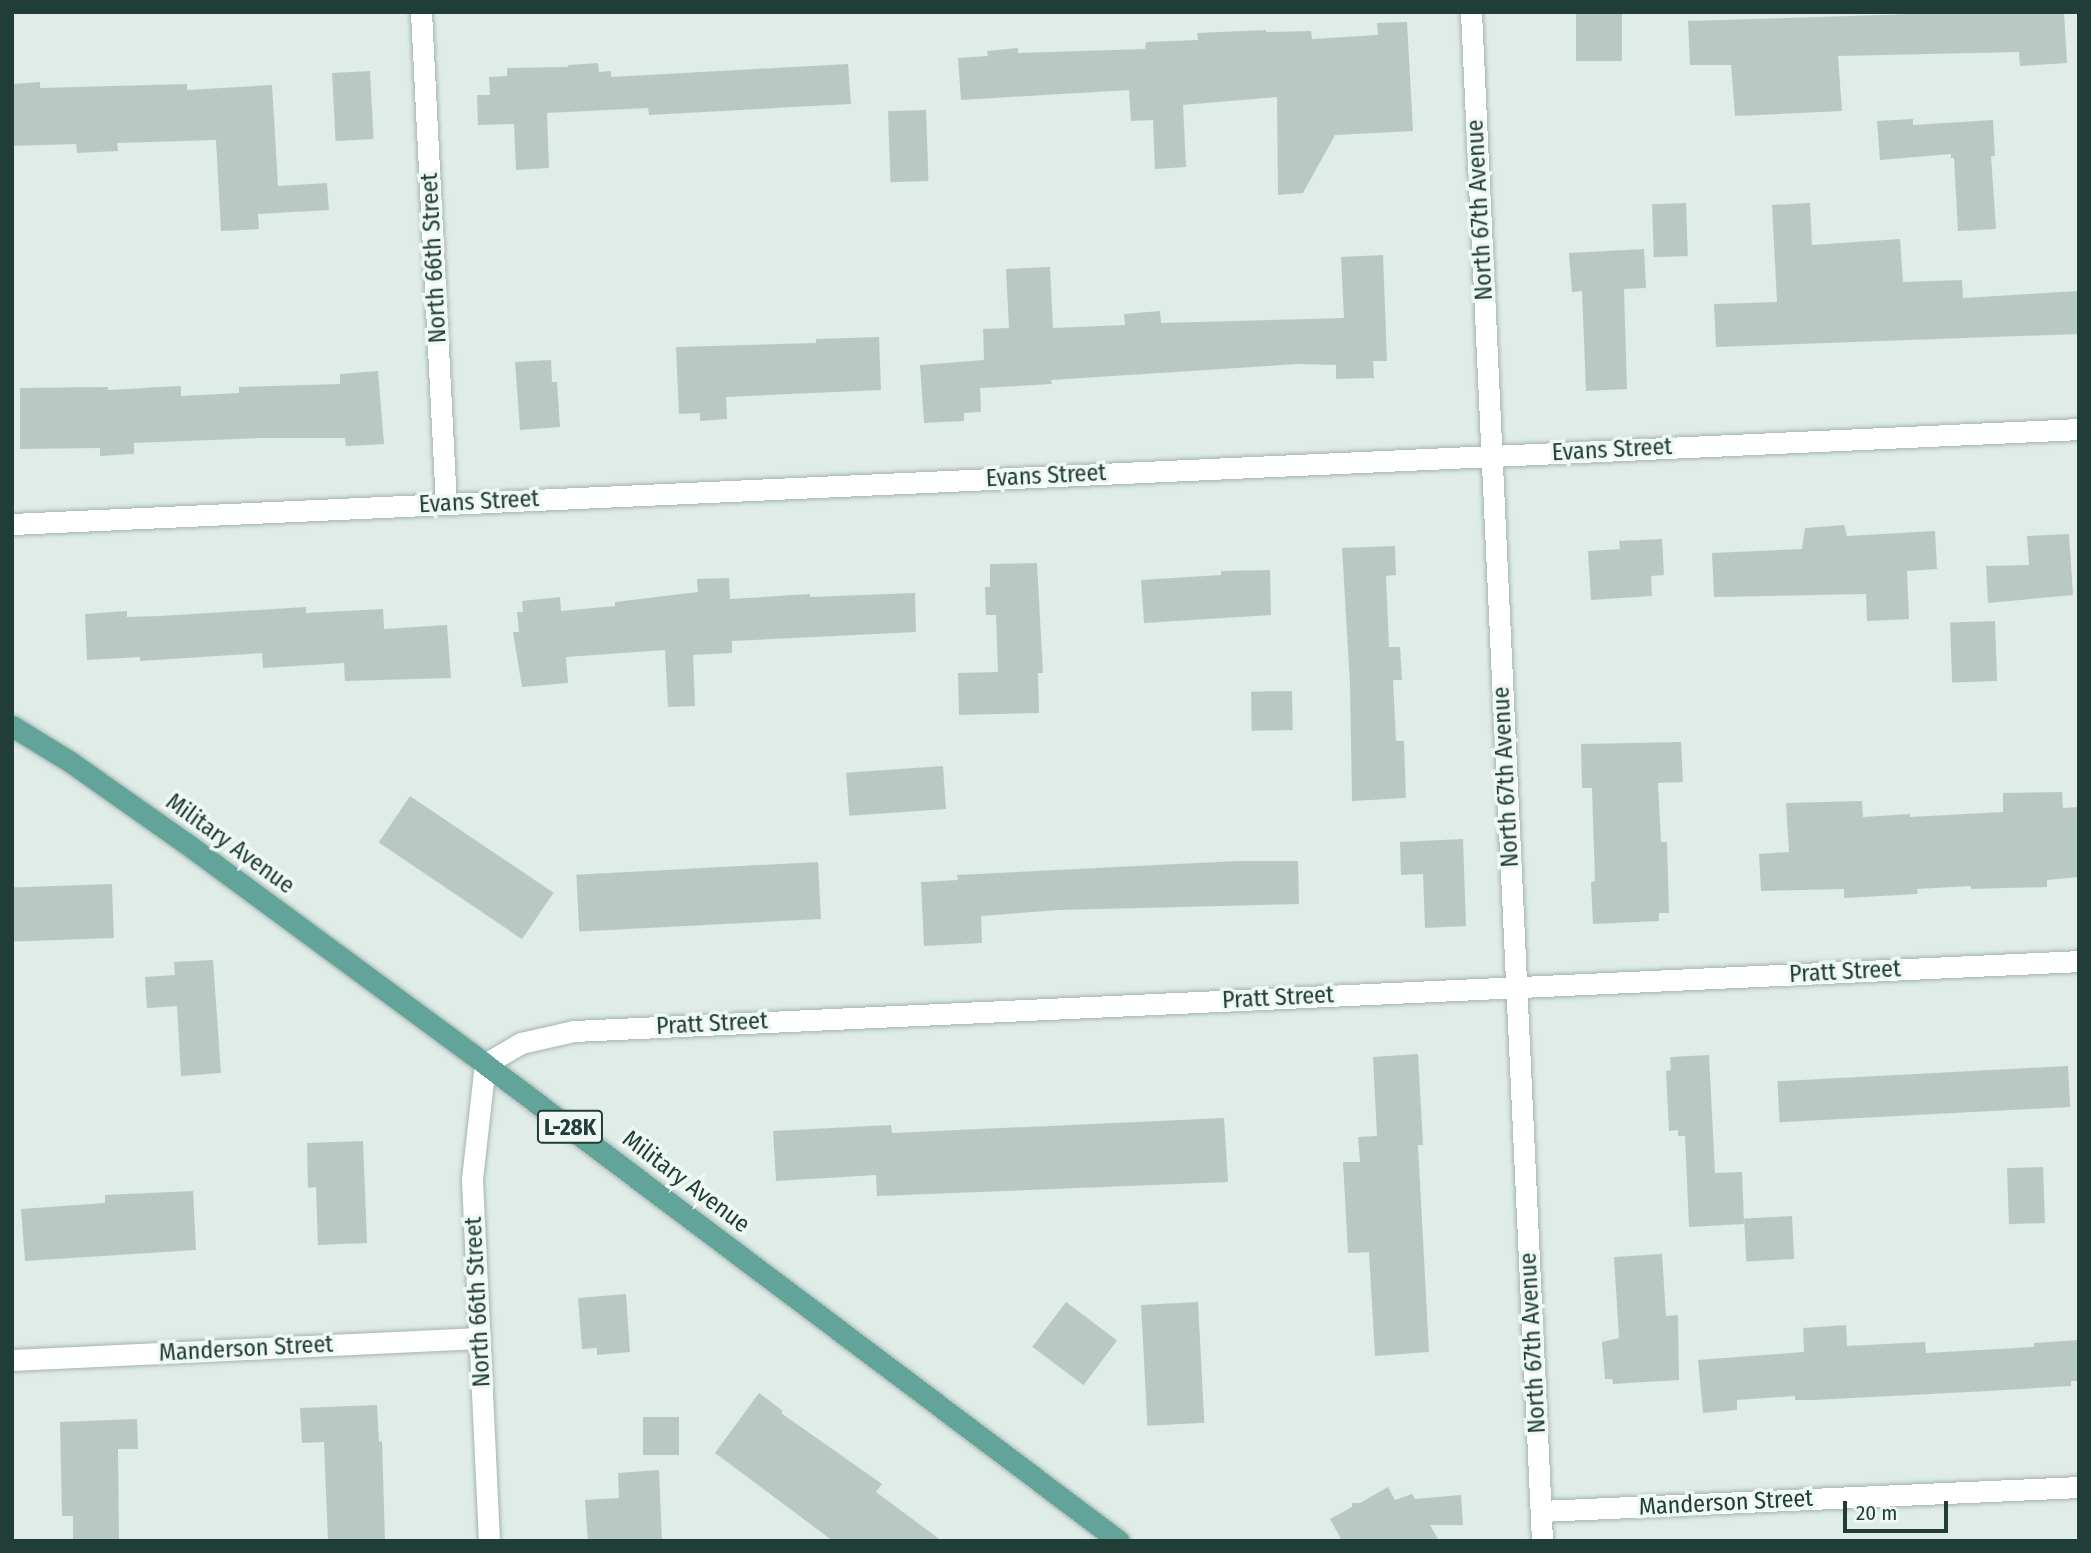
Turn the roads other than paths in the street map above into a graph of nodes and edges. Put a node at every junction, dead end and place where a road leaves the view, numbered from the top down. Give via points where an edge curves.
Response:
1 (421, 12) edge
2 (1471, 12) edge
3 (2079, 429) edge
4 (1491, 456) junction
5 (446, 504) junction
6 (12, 524) edge
7 (12, 726) edge
8 (2079, 961) edge
9 (1515, 987) junction
10 (485, 1064) junction
11 (480, 1338) junction
12 (12, 1360) edge
13 (2079, 1487) edge
14 (1541, 1511) junction
15 (489, 1541) edge
16 (1119, 1541) edge
17 (1542, 1541) edge

1 - 5 street, North 66th Street
2 - 4 street, North 67th Avenue
3 - 4 street, Evans Street
4 - 5 street, Evans Street
4 - 9 street, North 67th Avenue
5 - 6 street, Evans Street
7 - 10 main road, Military Avenue / L-28K via 187,844
8 - 9 street, Pratt Street
9 - 10 street, Pratt Street via 574,1031 521,1043
9 - 14 street, North 67th Avenue
10 - 11 street, North 66th Street via 472,1179
10 - 16 main road, Military Avenue / L-28K
11 - 12 street, Manderson Street
11 - 15 street, North 66th Street
13 - 14 street, Manderson Street
14 - 17 street, North 67th Avenue

